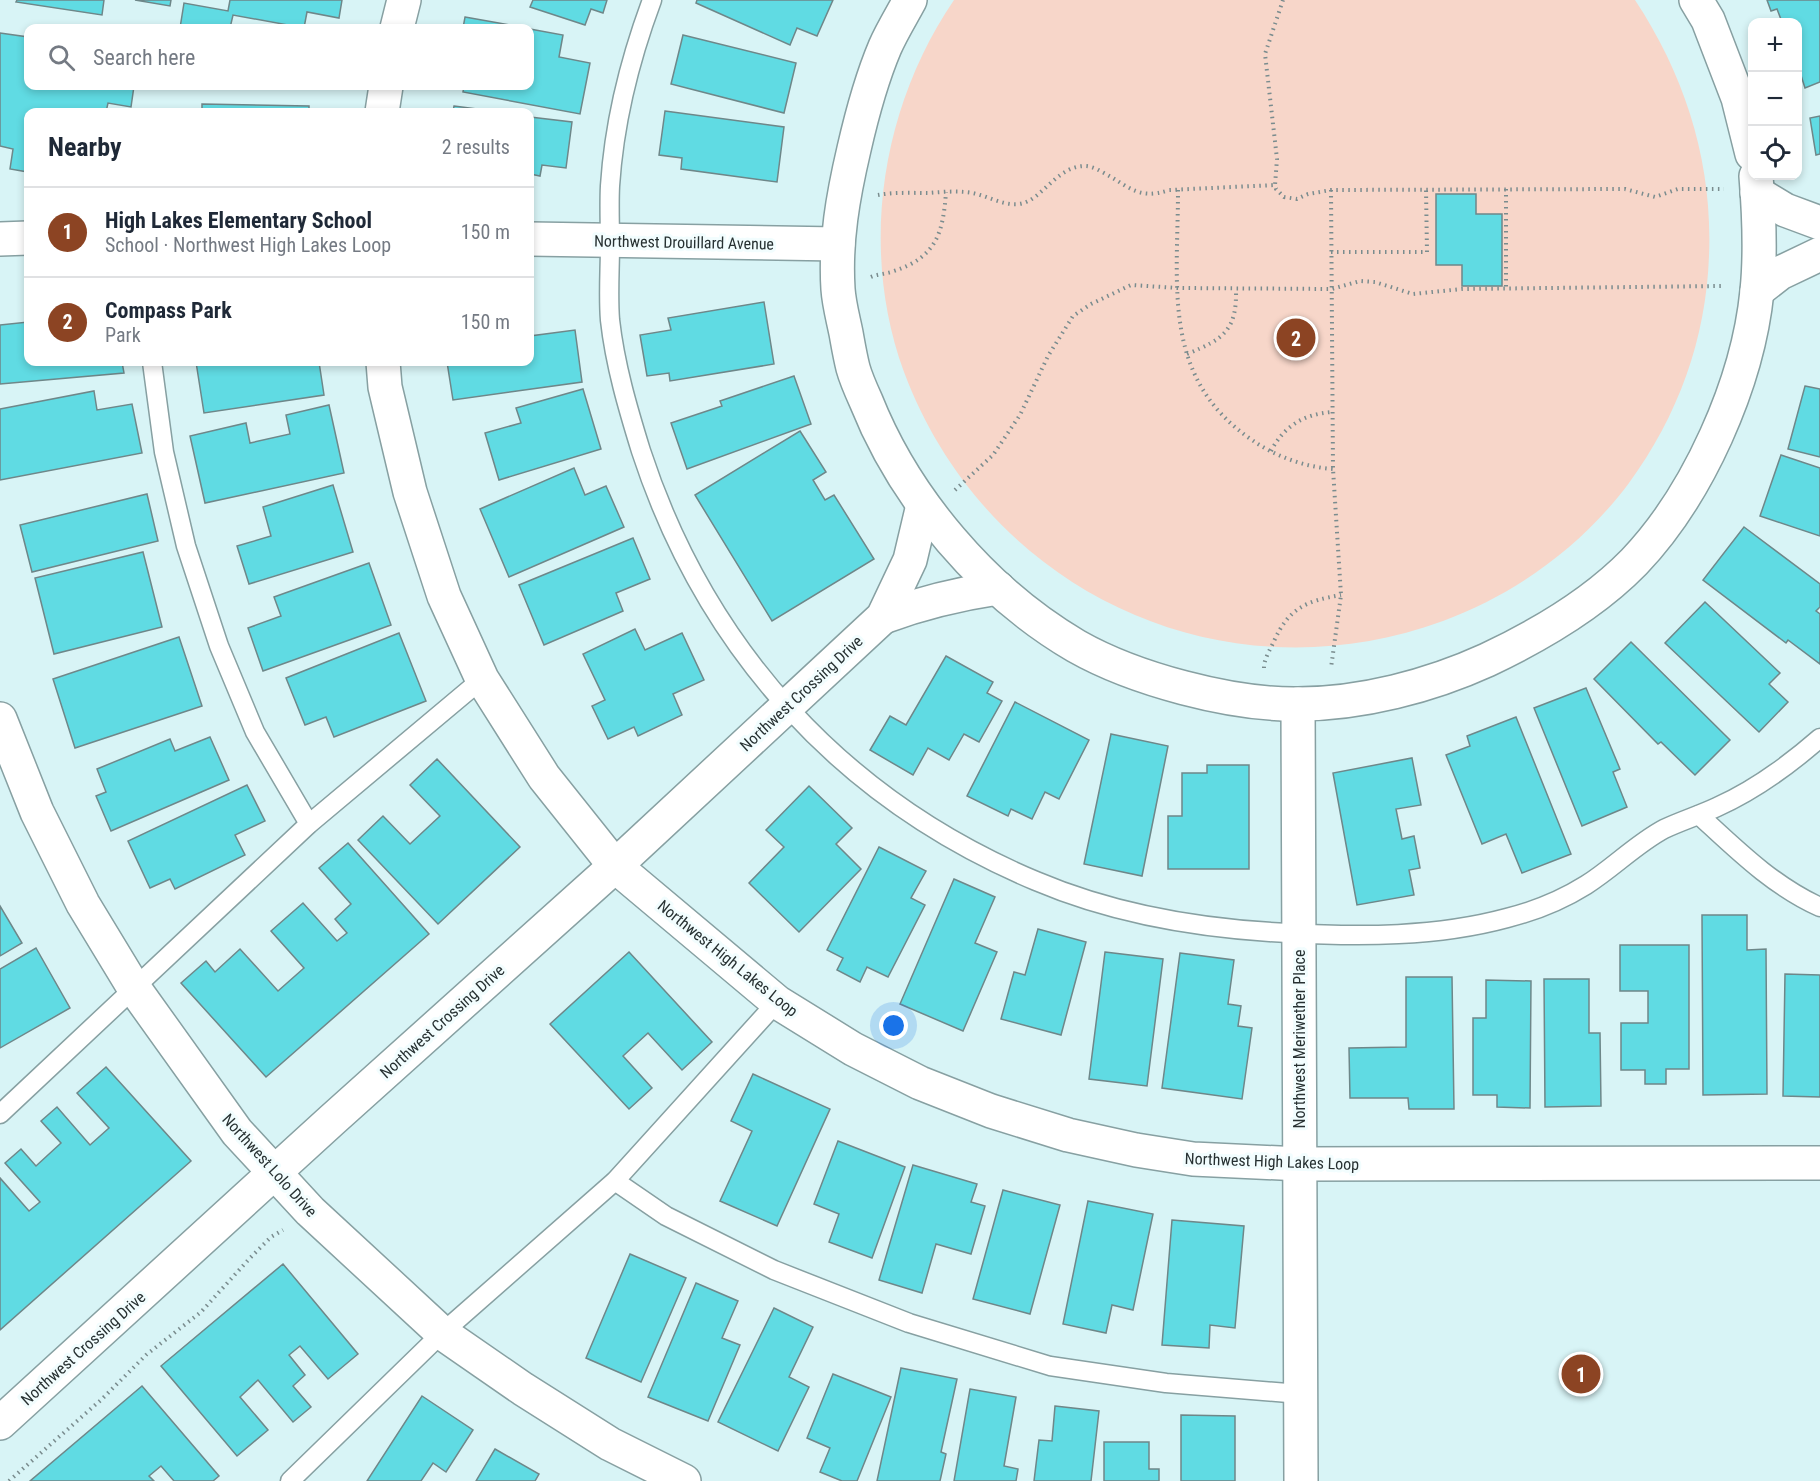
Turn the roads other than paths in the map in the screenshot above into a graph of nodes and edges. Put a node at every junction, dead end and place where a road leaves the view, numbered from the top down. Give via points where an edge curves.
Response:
1 (404, 0) edge
2 (652, 0) edge
3 (910, 0) edge
4 (1696, 0) edge
5 (398, 24) edge
6 (385, 90) edge
7 (383, 108) edge
8 (1748, 138) edge
9 (1757, 184) edge
10 (1820, 223) edge
11 (24, 238) edge
12 (0, 239) edge
13 (534, 239) edge
14 (610, 241) junction
15 (838, 244) junction
16 (1820, 254) edge
17 (1757, 291) junction
18 (153, 366) edge
19 (383, 366) edge
20 (925, 507) junction
21 (998, 588) junction
22 (883, 617) junction
23 (482, 679) junction
24 (1298, 704) junction
25 (786, 707) junction
26 (0, 719) edge
27 (1820, 738) edge
28 (1699, 815) junction
29 (309, 824) junction
30 (615, 866) junction
31 (1820, 907) edge
32 (1299, 934) junction
33 (134, 988) junction
34 (777, 1002) junction
35 (0, 1114) edge
36 (1820, 1163) edge
37 (1300, 1164) junction
38 (274, 1172) junction
39 (615, 1181) junction
40 (442, 1333) junction
41 (1300, 1394) junction
42 (0, 1423) edge
43 (290, 1481) edge
44 (684, 1481) edge
45 (1301, 1481) edge

1 - 5 street
2 - 14 lane via 639,34 616,135
3 - 15 street via 886,43 866,98 842,202
4 - 8 street via 1708,20 1738,98
6 - 7 street
9 - 10 street via 1785,210
9 - 17 street
11 - 12 street
13 - 14 street, Northwest Drouillard Avenue
14 - 15 street, Northwest Drouillard Avenue
14 - 25 lane via 610,319 618,366 654,489 681,552 711,604 745,657
15 - 20 street via 838,294 853,369 879,435
16 - 17 street via 1786,270
17 - 24 street via 1741,369 1725,415 1689,488 1633,563 1549,628 1454,675 1393,692
18 - 29 lane via 164,452 183,535 219,646 255,732
19 - 23 street, Northwest High Lakes Loop via 410,492 444,596
20 - 21 street
20 - 22 street, Northwest Crossing Drive via 910,560
21 - 22 street, Northwest Crossing Drive via 945,597
21 - 24 street via 1060,635 1125,669 1190,689
22 - 25 street, Northwest Crossing Drive
23 - 29 lane
23 - 30 street, Northwest High Lakes Loop via 544,777
24 - 32 street, Northwest Meriwether Place
25 - 30 street, Northwest Crossing Drive
25 - 32 lane via 854,772 897,804 966,848 1036,882 1174,922
26 - 33 street, Northwest Lolo Drive via 37,812 83,904
27 - 28 lane via 1768,779
28 - 31 lane via 1756,866
28 - 32 lane via 1641,843 1586,885 1525,913 1433,932
29 - 33 lane
30 - 34 street, Northwest High Lakes Loop
30 - 38 street, Northwest Crossing Drive
32 - 37 street, Northwest Meriwether Place
33 - 35 lane
33 - 38 street, Northwest Lolo Drive via 237,1132
34 - 37 street, Northwest High Lakes Loop via 853,1049 920,1083 1049,1130 1162,1155
34 - 39 lane
36 - 37 street, Northwest High Lakes Loop
37 - 41 street, Northwest Meriwether Place
38 - 40 street, Northwest Lolo Drive via 310,1211
38 - 42 street, Northwest Crossing Drive
39 - 40 lane
39 - 41 lane via 666,1216 774,1270 909,1323 1050,1366 1166,1383
40 - 43 lane
40 - 44 street, Northwest Lolo Drive via 610,1444
41 - 45 street, Northwest Meriwether Place

